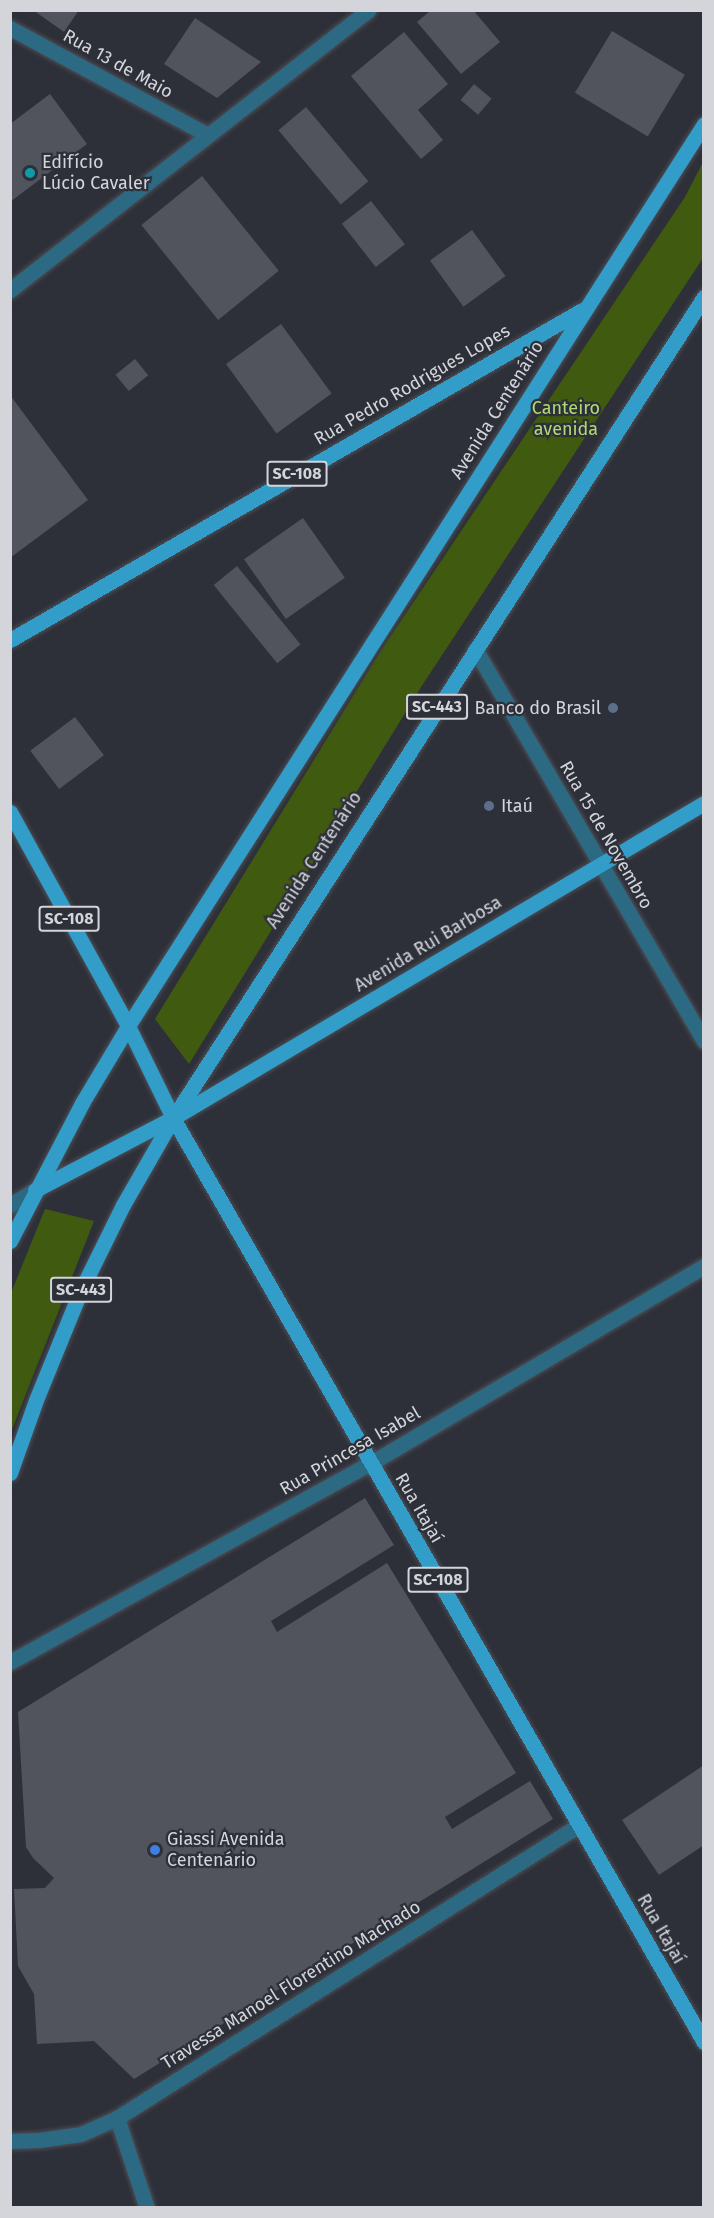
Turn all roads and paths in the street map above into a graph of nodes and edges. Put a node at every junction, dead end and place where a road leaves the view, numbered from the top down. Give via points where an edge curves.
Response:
1 (369, 10) edge
2 (10, 28) edge
3 (704, 124) edge
4 (208, 135) junction
5 (10, 290) edge
6 (704, 297) edge
7 (585, 308) junction
8 (10, 640) edge
9 (475, 649) junction
10 (704, 803) edge
11 (10, 812) edge
12 (601, 865) junction
13 (128, 1026) junction
14 (704, 1041) edge
15 (173, 1118) junction
16 (35, 1190) junction
17 (10, 1205) edge
18 (10, 1241) edge
19 (704, 1266) edge
20 (371, 1463) junction
21 (10, 1473) edge
22 (10, 1662) edge
23 (579, 1825) junction
24 (704, 2042) edge
25 (117, 2118) junction
26 (10, 2141) edge
27 (147, 2208) edge

1 - 4 street
2 - 4 street, Rua 13 de Maio
3 - 7 main road, Avenida Centenário
4 - 5 street
6 - 9 main road, Avenida Centenário / SC-443
7 - 8 main road, Rua Pedro Rodrigues Lopes / SC-108
7 - 13 main road, Avenida Centenário
9 - 12 street, Rua 15 de Novembro
9 - 15 main road, Avenida Centenário / SC-443
10 - 12 main road, Avenida Rui Barbosa
11 - 13 main road, SC-108
12 - 14 street, Rua 15 de Novembro
12 - 15 main road, Avenida Rui Barbosa
13 - 15 main road, Rua Itajaí
13 - 16 main road, Avenida Centenário
15 - 16 main road, Avenida Rui Barbosa
15 - 20 main road, Rua Itajaí / SC-108
15 - 21 main road, Avenida Centenário / SC-443 via 123,1205 80,1293
16 - 17 street
16 - 18 main road, Avenida Centenário
19 - 20 street, Rua Princesa Isabel
20 - 22 street, Rua Princesa Isabel
20 - 23 main road, Rua Itajaí / SC-108
23 - 24 main road, Rua Itajaí / SC-108
23 - 25 street, Travessa Manoel Florentino Machado
25 - 26 street, Travessa Manoel Florentino Machado via 81,2134
25 - 27 street

